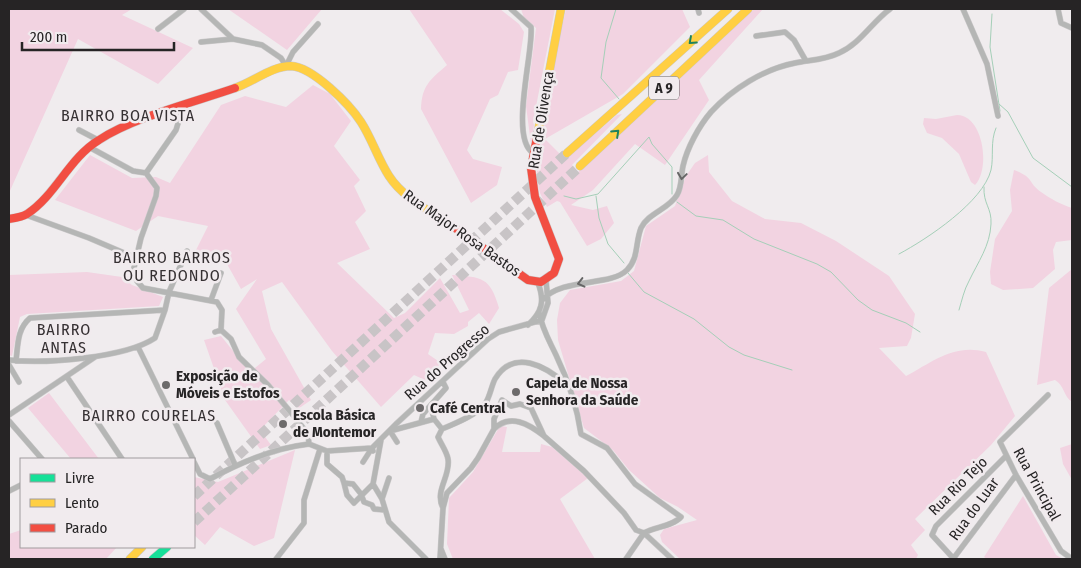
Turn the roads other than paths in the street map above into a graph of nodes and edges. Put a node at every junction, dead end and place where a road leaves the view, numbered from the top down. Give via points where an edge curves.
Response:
1 (184, 9) edge
2 (200, 9) edge
3 (561, 9) edge
4 (728, 9) edge
5 (748, 9) edge
6 (890, 9) edge
7 (964, 9) edge
8 (1058, 9) edge
9 (514, 10) edge
10 (318, 24) dead end
11 (1072, 28) edge
12 (158, 29) dead end
13 (756, 36) dead end
14 (233, 39) junction
15 (201, 42) dead end
16 (806, 61) junction
17 (286, 66) junction
18 (183, 108) junction
19 (998, 116) dead end
20 (79, 130) dead end
21 (98, 140) junction
22 (89, 147) junction
23 (533, 152) junction
24 (567, 153) tunnel mouth
25 (580, 166) tunnel mouth
26 (146, 172) junction
27 (26, 216) junction
28 (9, 219) edge
29 (187, 251) dead end
30 (136, 258) junction
31 (221, 274) dead end
32 (542, 282) junction
33 (169, 292) junction
34 (548, 295) junction
35 (211, 300) junction
36 (542, 300) junction
37 (165, 310) junction
38 (539, 312) junction
39 (541, 321) junction
40 (527, 325) junction
41 (221, 330) junction
42 (215, 332) dead end
43 (138, 347) junction
44 (96, 356) junction
45 (9, 360) edge
46 (16, 361) junction
47 (9, 366) edge
48 (67, 377) junction
49 (19, 382) dead end
50 (443, 382) junction
51 (569, 387) junction
52 (1048, 395) dead end
53 (431, 406) junction
54 (9, 415) edge
55 (434, 418) junction
56 (9, 421) edge
57 (421, 422) junction
58 (217, 423) dead end
59 (494, 429) junction
60 (442, 430) junction
61 (390, 431) junction
62 (544, 436) junction
63 (382, 439) junction
64 (397, 442) dead end
65 (309, 444) junction
66 (372, 448) junction
67 (320, 449) junction
68 (327, 451) junction
69 (1006, 456) junction
70 (41, 458) edge
71 (121, 458) edge
72 (192, 458) edge
73 (377, 458) junction
74 (363, 462) dead end
75 (195, 464) edge
76 (235, 465) junction
77 (1016, 475) junction
78 (389, 478) dead end
79 (344, 483) junction
80 (373, 484) junction
81 (361, 496) junction
82 (382, 499) junction
83 (443, 508) junction
84 (385, 510) junction
85 (644, 533) junction
86 (141, 548) edge
87 (165, 548) edge
88 (441, 549) junction
89 (130, 559) edge
90 (153, 559) edge
91 (276, 559) edge
92 (426, 559) edge
93 (440, 559) edge
94 (445, 559) edge
95 (626, 559) edge
96 (672, 559) edge
97 (953, 559) edge
98 (1072, 559) edge

1 - 12 street
2 - 14 street
3 - 23 main road, Rua de Olivença
4 -> 24 main road, A 9
25 -> 5 main road, A 9
6 - 16 street via 840,53
7 - 19 street via 987,64
8 - 11 street via 1061,23
9 - 23 street via 531,27 522,99 527,144
10 - 17 street via 293,52
13 - 16 street via 786,32
14 - 15 street
14 - 17 street via 262,45 281,58
16 -> 34 street via 777,67 751,80 711,112 684,162 678,193 641,228 638,252 627,270 619,276 583,282
17 - 18 main road
17 - 32 main road, Rua Major Rosa Bastos via 314,76 349,106 362,123 389,177 405,194 528,280
18 - 21 main road via 123,127
18 - 26 street via 176,130
20 - 21 street
21 - 22 main road
22 - 26 street via 133,171
22 - 27 main road
23 - 32 main road, Rua de Olivença via 531,168 535,197 559,259 557,268
26 - 30 street via 156,188 156,196
27 - 28 main road
27 - 30 street
29 - 33 street
30 - 33 street via 133,272 137,282 143,288
31 - 35 street
32 - 34 street
32 - 36 street
33 - 35 street
33 - 37 street
34 - 36 street
34 - 39 street
35 - 41 street via 220,304 222,310
36 - 38 street
37 - 43 street via 155,338
37 - 46 street via 30,318 22,324
38 - 39 street
38 - 40 street
39 - 40 street, Rua do Progresso
39 - 51 street
40 - 50 street, Rua do Progresso via 492,336
41 - 42 street
41 - 65 street via 231,339 239,357 268,385 308,434
43 - 44 street
43 - 72 street
44 - 46 street
44 - 48 street
45 - 46 street
47 - 49 street
48 - 54 street
48 - 71 street
50 - 53 street via 446,388
50 - 61 street, Rua do Progresso
51 - 60 street via 540,366 514,363 503,368 481,408
51 - 85 street via 581,434 607,448 635,484 681,517
52 - 69 street, Rua Principal via 1000,442
53 - 55 street
53 - 57 street
55 - 57 street
55 - 60 street
56 - 70 street
57 - 61 street
58 - 76 street
59 - 62 street via 510,420 529,425
59 - 62 street via 502,400 511,406 520,404 531,408
59 - 83 street via 471,468 447,494
60 - 83 street via 438,437 448,459 441,490
61 - 63 street, Rua do Progresso
61 - 64 street
62 - 85 street via 584,471 636,530
63 - 66 street, Rua do Progresso
63 - 73 street
65 - 67 street
65 - 76 street via 266,453
66 - 68 street
66 - 73 street
66 - 74 street, Rua do Progresso
67 - 68 street
67 - 91 street via 304,500 304,523
68 - 79 street via 328,464
69 - 77 street, Rua Principal
69 - 97 street, Rua Rio Tejo via 936,526 932,535
73 - 80 street
75 - 76 street via 200,474 210,479
77 - 97 street, Rua do Luar
77 - 98 street, Rua Principal via 1060,551
78 - 82 street
79 - 81 street via 353,484
79 - 81 street via 352,502
80 - 81 street
80 - 82 street
81 - 84 street via 374,509
82 - 84 street
83 - 88 street
84 - 92 street via 388,522
85 - 95 street
85 - 96 street
86 - 89 main road
87 - 90 main road
88 - 93 street
88 - 94 street

